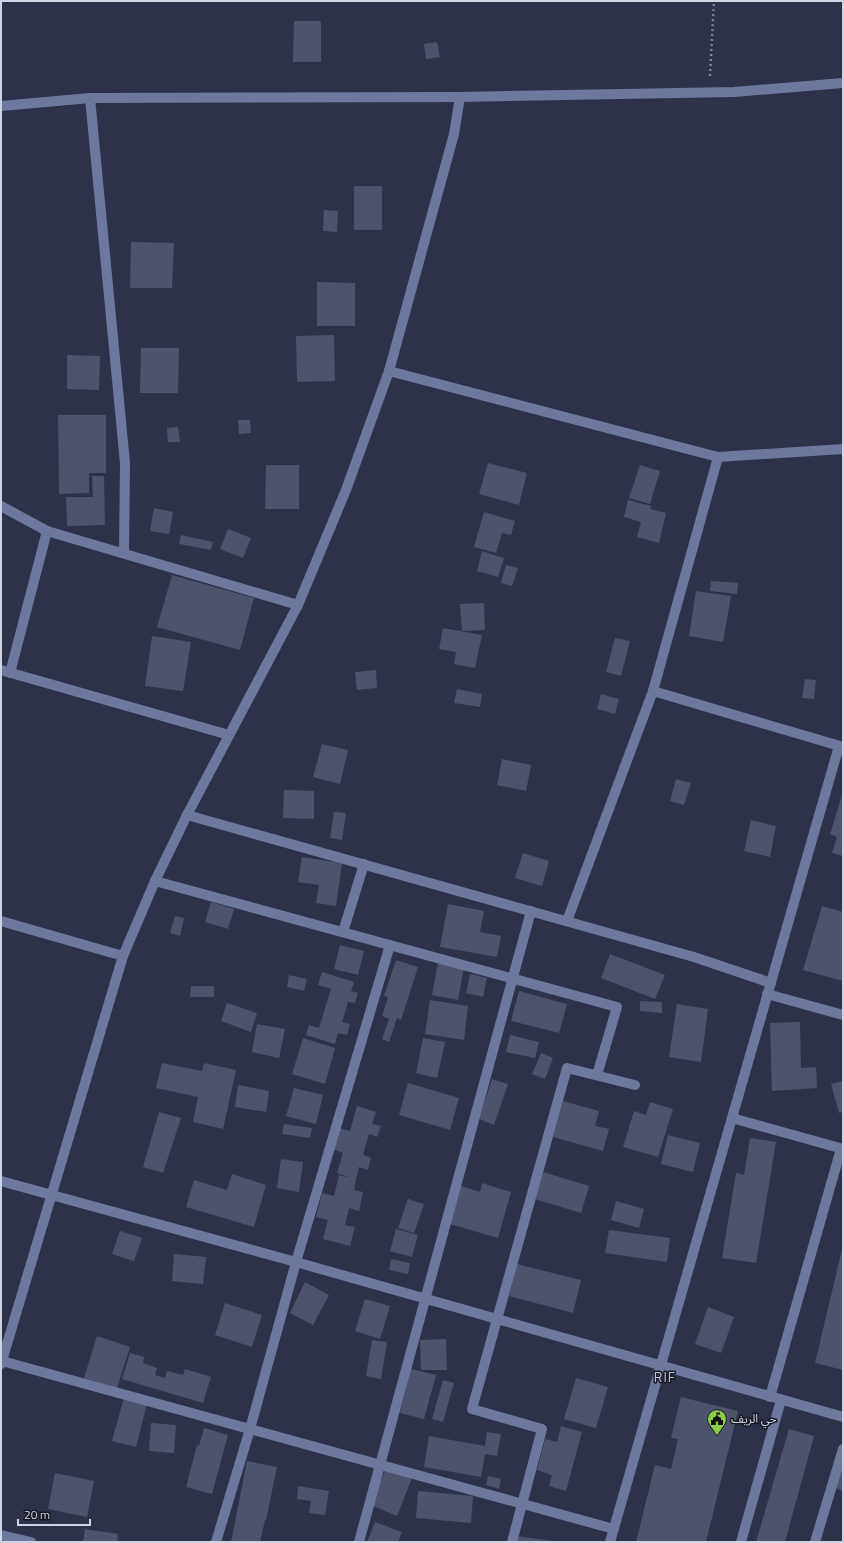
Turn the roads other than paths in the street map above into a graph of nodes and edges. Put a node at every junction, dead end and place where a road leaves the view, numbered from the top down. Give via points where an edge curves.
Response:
1 (843, 83) edge
2 (460, 97) junction
3 (90, 98) junction
4 (1, 106) edge
5 (389, 371) junction
6 (843, 449) edge
7 (718, 457) junction
8 (1, 506) edge
9 (46, 531) junction
10 (124, 553) junction
11 (298, 605) junction
12 (5, 672) edge
13 (653, 691) junction
14 (229, 735) junction
15 (841, 746) edge
16 (187, 815) junction
17 (364, 864) junction
18 (155, 881) junction
19 (531, 911) junction
20 (567, 921) junction
21 (1, 922) edge
22 (343, 932) junction
23 (390, 945) junction
24 (123, 956) junction
25 (512, 979) junction
26 (770, 983) junction
27 (767, 994) junction
28 (843, 1016) edge
29 (596, 1075) junction
30 (635, 1084) dead end
31 (732, 1118) junction
32 (842, 1149) edge
33 (1, 1181) edge
34 (52, 1194) junction
35 (296, 1262) junction
36 (425, 1299) junction
37 (497, 1320) junction
38 (2, 1363) edge
39 (660, 1366) junction
40 (770, 1397) junction
41 (782, 1400) junction
42 (843, 1418) edge
43 (250, 1429) junction
44 (843, 1449) edge
45 (380, 1465) junction
46 (522, 1504) junction
47 (614, 1529) junction
48 (1, 1535) edge
49 (31, 1542) edge
50 (216, 1542) edge
51 (359, 1542) edge
52 (512, 1542) edge
53 (610, 1542) edge
54 (741, 1542) edge
55 (815, 1542) edge

1 - 2 street via 709,93
2 - 3 street
2 - 5 street via 454,134
3 - 4 street
3 - 10 street via 125,463
5 - 7 street
5 - 11 street via 346,490
6 - 7 street
7 - 13 street
8 - 9 street
9 - 10 street
9 - 12 street
10 - 11 street
11 - 14 street
12 - 14 street
13 - 15 street
13 - 20 street
14 - 16 street
15 - 26 street
16 - 17 street
16 - 18 street
17 - 19 street
17 - 22 street
18 - 22 street
18 - 24 street
19 - 20 street
19 - 25 street
20 - 26 street
21 - 24 street
22 - 23 street
23 - 25 street
23 - 35 street
24 - 34 street
25 - 29 street via 617,1007
25 - 36 street
26 - 27 street
27 - 28 street
27 - 31 street
29 - 30 street
29 - 37 street via 567,1068
31 - 32 street
31 - 39 street
32 - 40 street
33 - 34 street
34 - 35 street
34 - 38 street
35 - 36 street
35 - 43 street
36 - 37 street
36 - 45 street
37 - 39 street
37 - 46 street via 472,1409 542,1429
38 - 43 street
39 - 40 street
39 - 47 street
40 - 41 street
41 - 42 street
41 - 54 street
43 - 45 street
43 - 50 street
44 - 55 street
45 - 46 street
45 - 51 street
46 - 47 street
46 - 52 street
47 - 53 street
48 - 49 street

